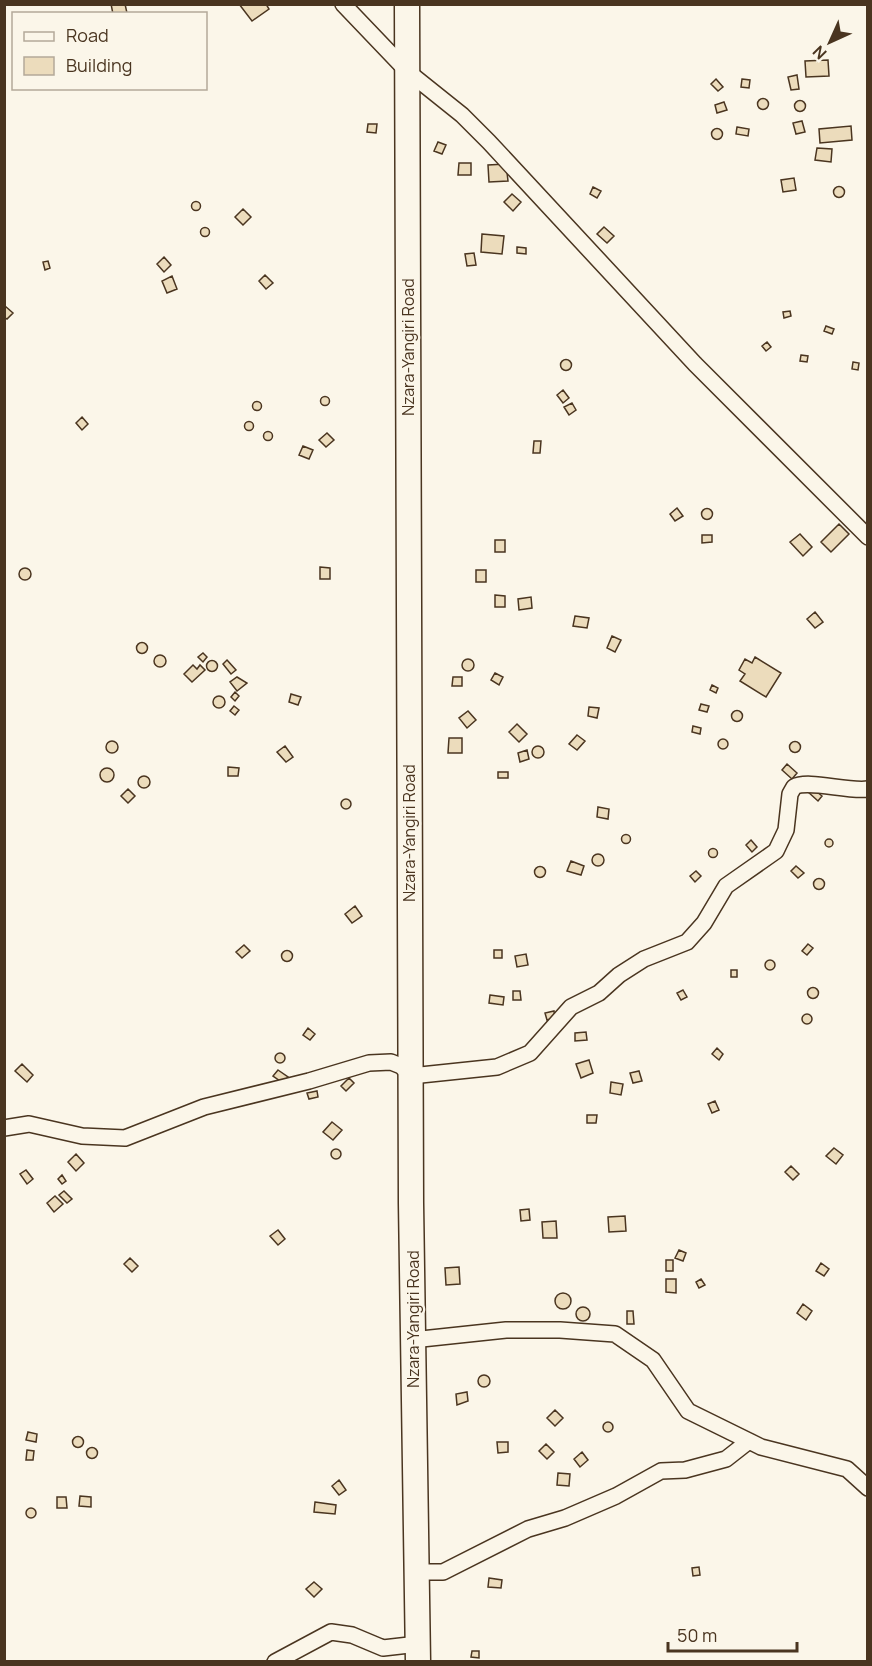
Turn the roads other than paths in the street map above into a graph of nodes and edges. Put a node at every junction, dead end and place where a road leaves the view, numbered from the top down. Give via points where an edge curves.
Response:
1 (343, 4) edge
2 (407, 4) edge
3 (407, 71) junction
4 (867, 537) edge
5 (867, 789) edge
6 (411, 1076) junction
7 (4, 1128) edge
8 (412, 1340) junction
9 (749, 1441) junction
10 (867, 1488) edge
11 (416, 1572) junction
12 (418, 1653) edge
13 (275, 1662) edge

1 - 3 street
2 - 3 main road, Nzara-Yangiri Road
3 - 4 street via 489,142 694,364
3 - 6 main road, Nzara-Yangiri Road
5 - 6 street via 847,790 809,783 794,787 786,830 776,851 726,886 704,923 687,942 644,958 599,993 571,1007 530,1053 496,1067
6 - 7 street via 391,1062 369,1063 204,1107 125,1138 82,1136 29,1124
6 - 8 main road, Nzara-Yangiri Road
8 - 9 street via 506,1330 615,1334 653,1360 688,1410
8 - 11 main road, Nzara-Yangiri Road
9 - 10 street via 847,1469
9 - 11 street via 726,1459 685,1470 661,1471 616,1496 528,1529 443,1572
11 - 12 main road, Nzara-Yangiri Road
12 - 13 street via 383,1648 352,1635 331,1632

